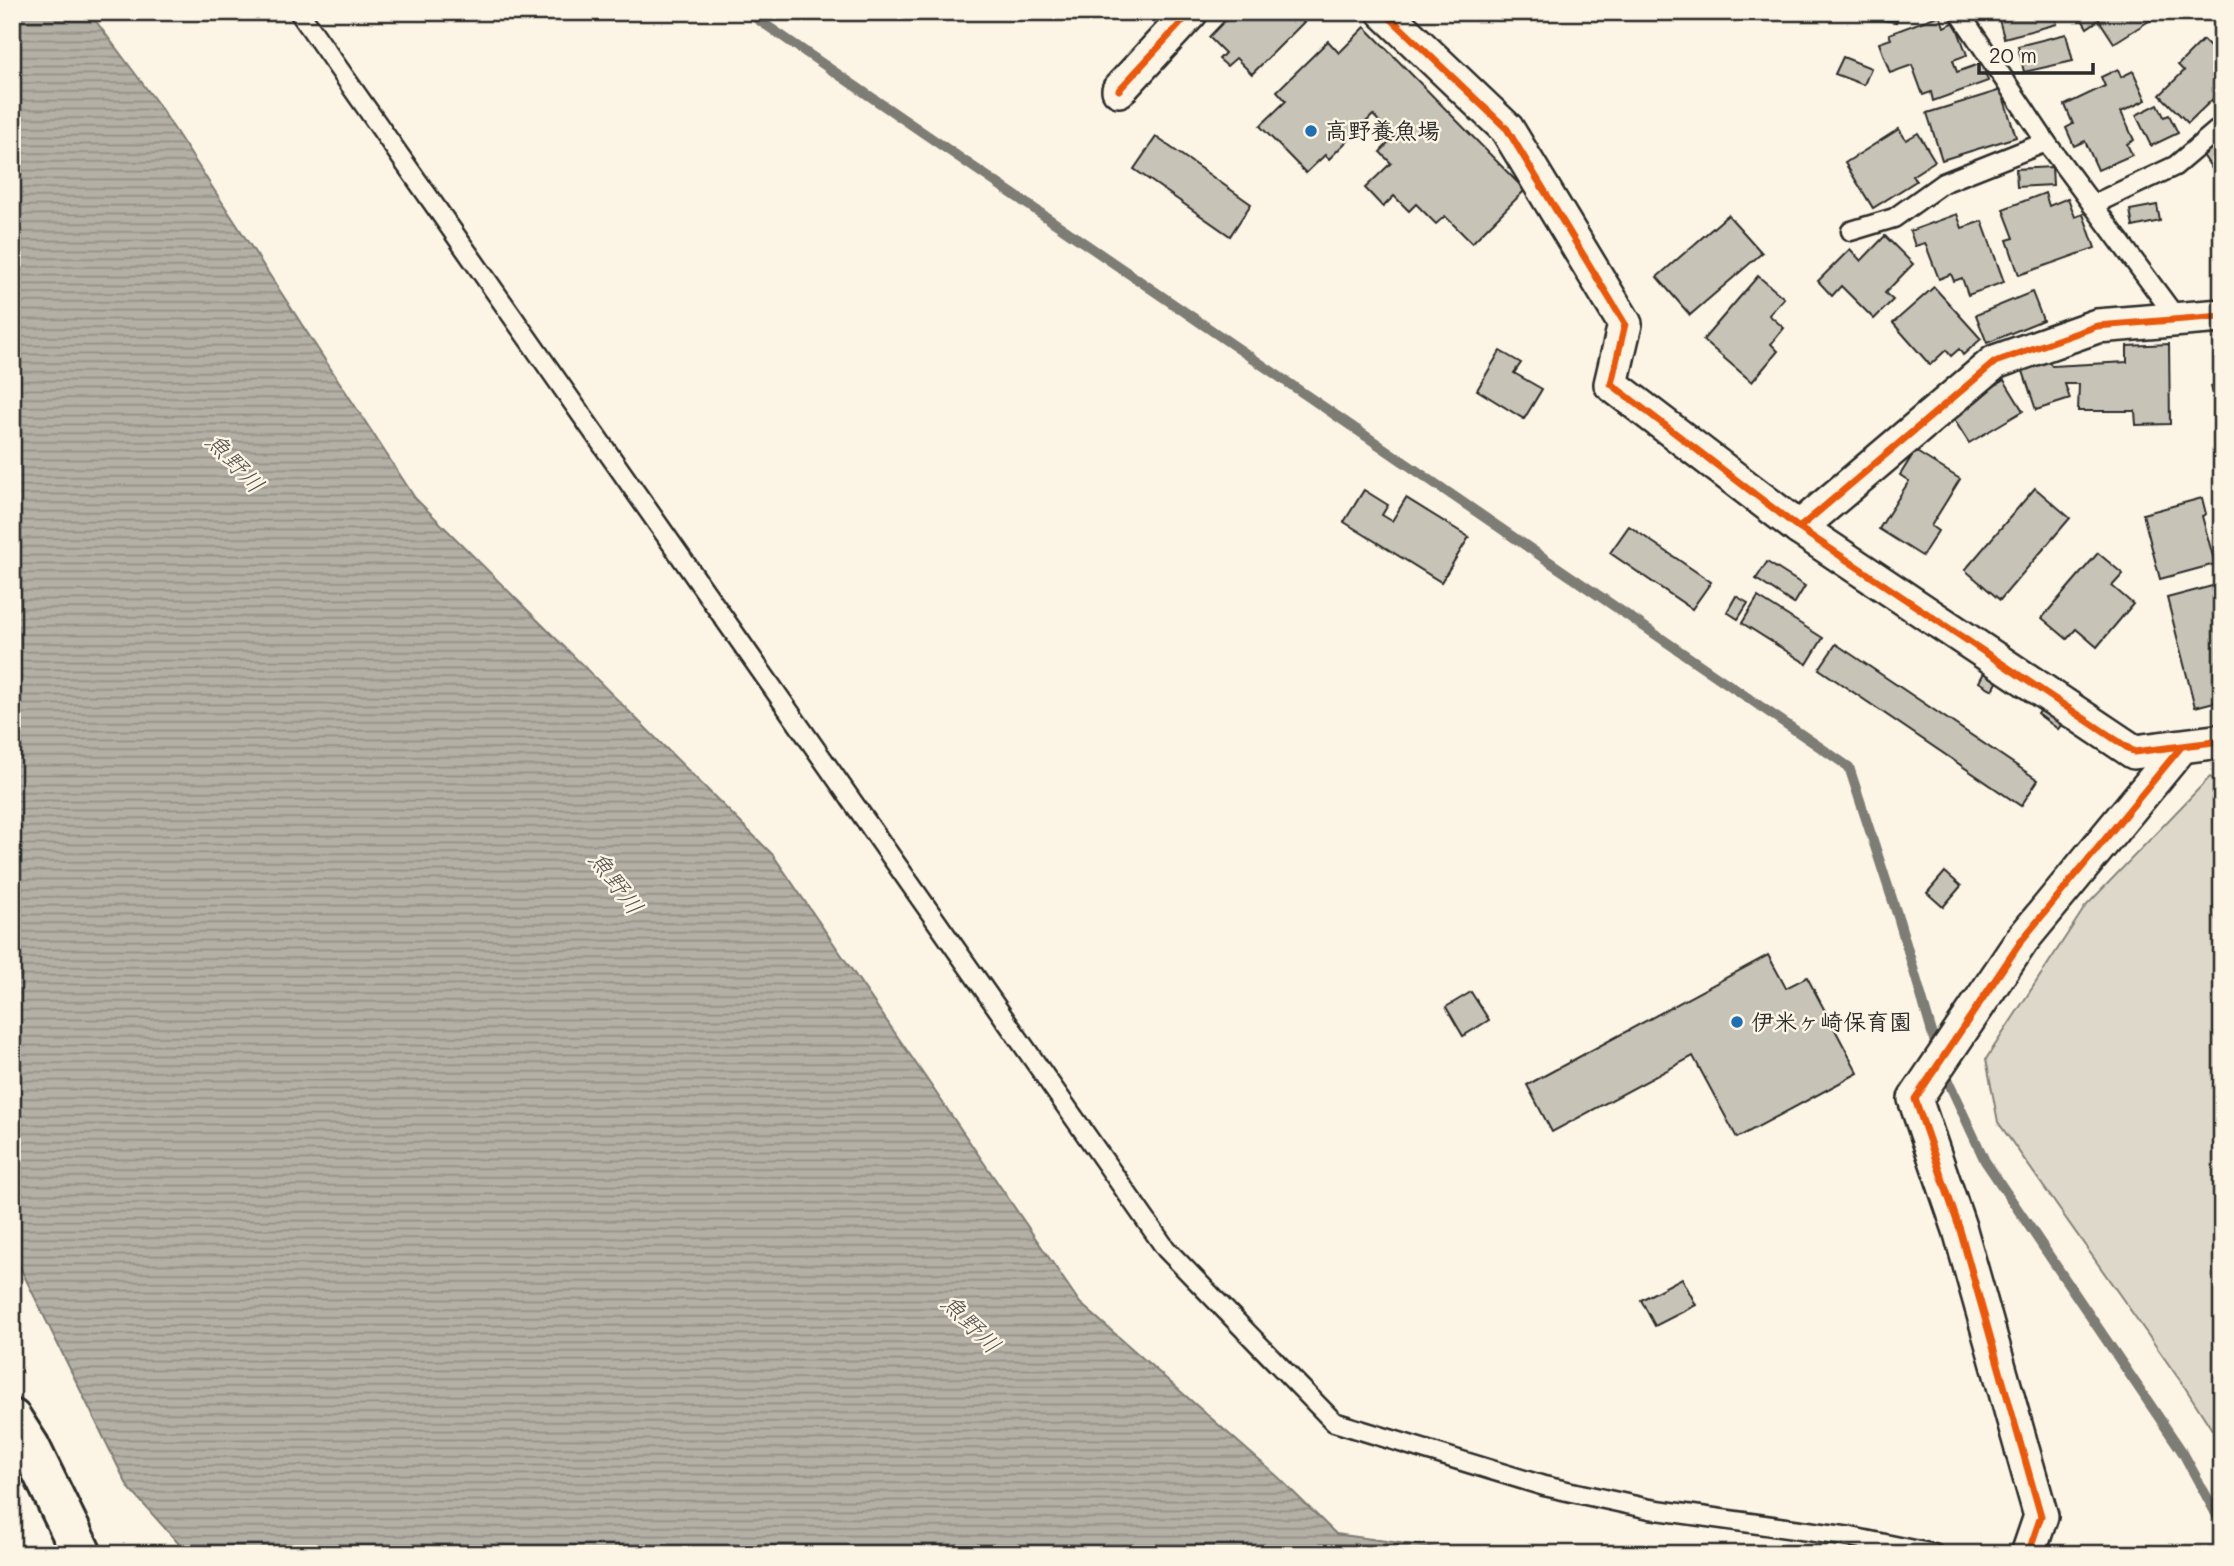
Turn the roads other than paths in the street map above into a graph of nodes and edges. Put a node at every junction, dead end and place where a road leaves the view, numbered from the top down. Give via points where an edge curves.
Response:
1 (299, 12) edge
2 (1191, 12) edge
3 (1384, 12) edge
4 (1959, 12) edge
5 (1119, 89) dead end
6 (2222, 126) edge
7 (2046, 142) junction
8 (2092, 205) junction
9 (1850, 231) dead end
10 (2222, 316) edge
11 (2178, 320) junction
12 (1798, 528) junction
13 (2222, 741) edge
14 (2182, 747) junction
15 (12, 1419) edge
16 (82, 1554) edge
17 (1934, 1554) edge
18 (2028, 1554) edge

1 - 17 lane via 1166,1250 1334,1422 1557,1489 1650,1509 1851,1537
2 - 5 street
3 - 12 street via 1514,140 1625,324 1611,384
4 - 7 lane
6 - 8 lane via 2175,166
7 - 8 lane
7 - 9 lane via 1943,183 1894,218
8 - 11 lane
10 - 11 street
11 - 12 street via 2097,326 1996,362
12 - 14 street via 2134,752
13 - 14 street
14 - 18 street via 2022,940 1915,1099 1960,1230 2040,1516
15 - 16 main road

